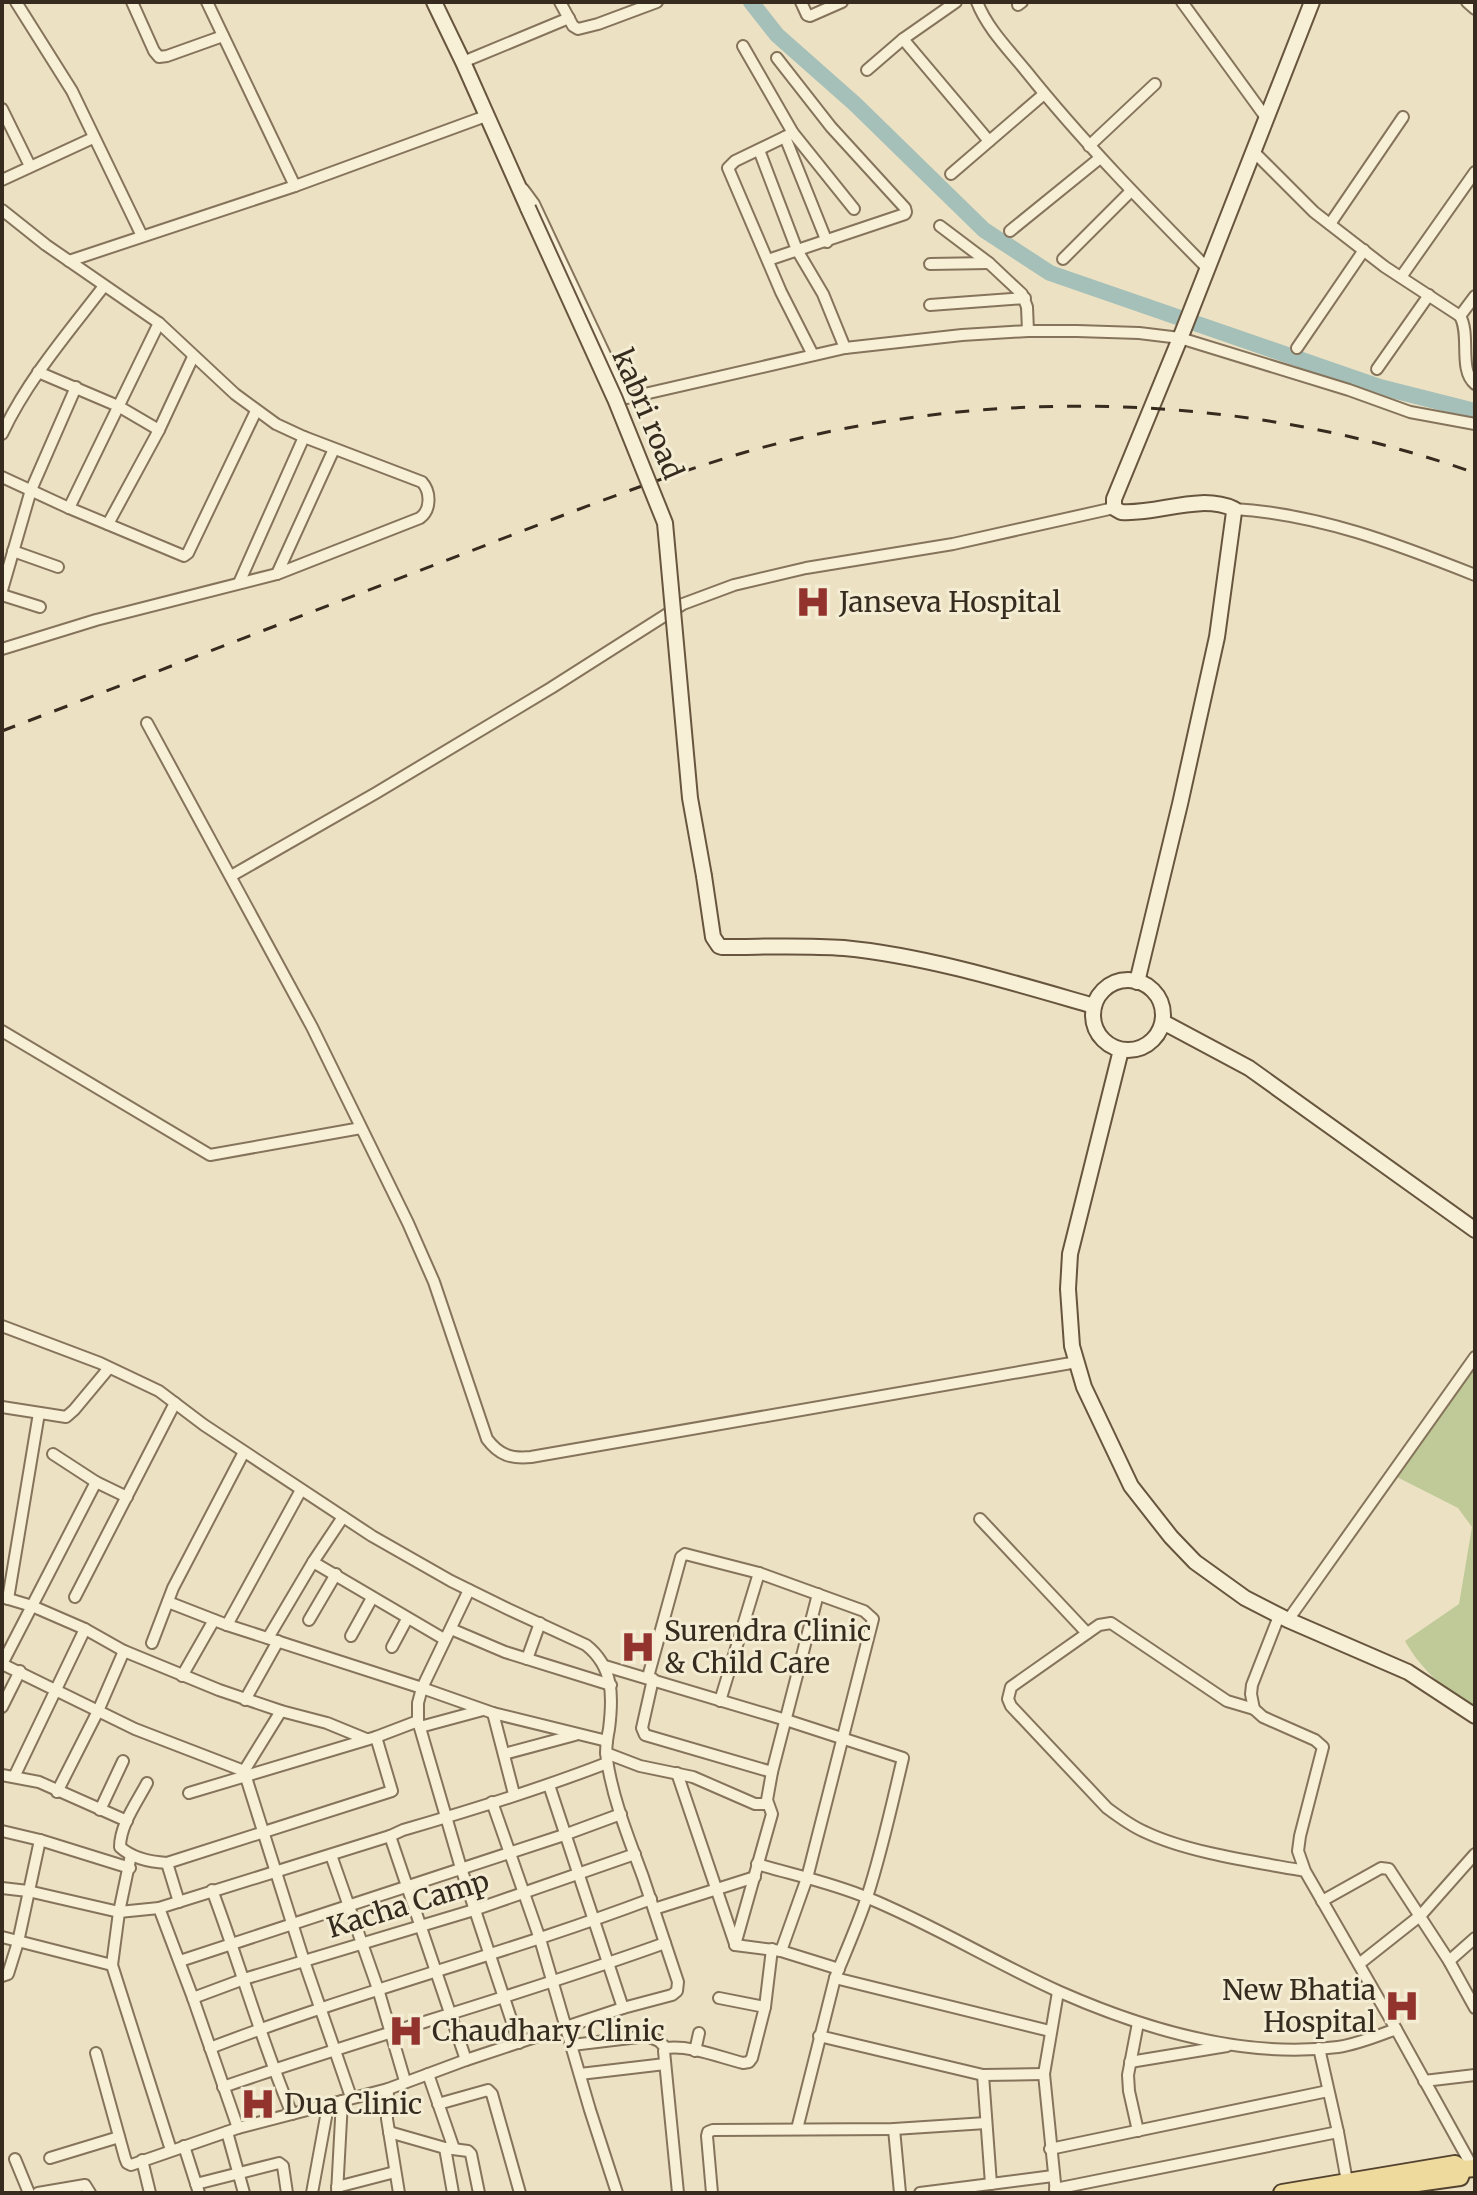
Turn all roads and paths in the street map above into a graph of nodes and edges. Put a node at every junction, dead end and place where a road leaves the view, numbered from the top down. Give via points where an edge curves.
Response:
1 (16, 2) edge
2 (132, 2) edge
3 (207, 2) edge
4 (434, 2) edge
5 (560, 2) edge
6 (657, 2) edge
7 (801, 2) edge
8 (842, 2) edge
9 (956, 2) edge
10 (977, 2) edge
11 (1182, 2) edge
12 (1312, 2) edge
13 (1467, 2) edge
14 (1475, 9) edge
15 (569, 18) junction
16 (223, 36) junction
17 (903, 39) junction
18 (743, 46) dead end
19 (777, 58) dead end
20 (463, 62) junction
21 (867, 70) dead end
22 (1155, 84) dead end
23 (1044, 94) junction
24 (2, 109) edge
25 (486, 116) junction
26 (1403, 117) dead end
27 (1267, 119) junction
28 (789, 135) junction
29 (93, 138) junction
30 (989, 141) junction
31 (1089, 146) junction
32 (759, 150) junction
33 (1254, 152) junction
34 (1100, 158) junction
35 (30, 166) junction
36 (1475, 172) edge
37 (951, 174) dead end
38 (2, 180) edge
39 (517, 183) junction
40 (295, 186) junction
41 (1131, 191) junction
42 (854, 209) dead end
43 (2, 210) edge
44 (1330, 224) junction
45 (940, 226) dead end
46 (1010, 231) dead end
47 (142, 236) junction
48 (827, 242) junction
49 (797, 250) junction
50 (1364, 250) junction
51 (1063, 259) dead end
52 (768, 260) junction
53 (69, 261) junction
54 (989, 263) junction
55 (930, 264) dead end
56 (1208, 269) junction
57 (1401, 277) junction
58 (104, 286) junction
59 (1429, 295) junction
60 (1475, 296) edge
61 (1025, 298) junction
62 (930, 305) dead end
63 (1460, 316) junction
64 (159, 323) junction
65 (1028, 331) junction
66 (1182, 335) junction
67 (845, 348) junction
68 (1297, 348) dead end
69 (813, 355) junction
70 (193, 357) junction
71 (1377, 369) dead end
72 (38, 372) junction
73 (1475, 384) edge
74 (76, 387) junction
75 (118, 406) junction
76 (256, 411) junction
77 (1475, 424) edge
78 (159, 430) junction
79 (2, 434) edge
80 (304, 437) junction
81 (334, 449) junction
82 (2, 477) edge
83 (31, 490) junction
84 (69, 508) junction
85 (1114, 508) junction
86 (1234, 509) junction
87 (108, 524) junction
88 (13, 551) junction
89 (58, 567) dead end
90 (277, 574) junction
91 (1475, 575) edge
92 (239, 583) junction
93 (2, 593) edge
94 (40, 607) dead end
95 (2, 649) edge
96 (147, 723) dead end
97 (231, 876) junction
98 (1137, 982) junction
99 (1094, 1006) junction
100 (1163, 1022) junction
101 (2, 1031) edge
102 (1121, 1050) junction
103 (361, 1128) junction
104 (1475, 1230) edge
105 (2, 1326) edge
106 (1475, 1357) edge
107 (1077, 1362) junction
108 (109, 1368) junction
109 (175, 1403) junction
110 (2, 1407) edge
111 (39, 1413) junction
112 (244, 1452) junction
113 (53, 1454) dead end
114 (96, 1482) junction
115 (301, 1490) junction
116 (127, 1497) junction
117 (343, 1517) junction
118 (980, 1519) dead end
119 (313, 1562) junction
120 (759, 1573) junction
121 (336, 1574) junction
122 (469, 1590) junction
123 (818, 1594) junction
124 (75, 1597) dead end
125 (5, 1598) edge
126 (372, 1598) junction
127 (168, 1602) junction
128 (32, 1606) junction
129 (1283, 1618) junction
130 (407, 1619) junction
131 (214, 1620) junction
132 (309, 1620) dead end
133 (540, 1623) junction
134 (227, 1625) junction
135 (85, 1629) junction
136 (451, 1629) junction
137 (1087, 1633) junction
138 (351, 1636) dead end
139 (444, 1639) junction
140 (273, 1640) junction
141 (152, 1643) dead end
142 (392, 1647) dead end
143 (124, 1651) junction
144 (527, 1659) junction
145 (2, 1664) edge
146 (605, 1666) junction
147 (20, 1671) junction
148 (182, 1676) junction
149 (650, 1678) junction
150 (611, 1685) junction
151 (422, 1688) junction
152 (57, 1690) junction
153 (245, 1700) junction
154 (720, 1701) junction
155 (2, 1707) edge
156 (1254, 1709) junction
157 (98, 1711) junction
158 (281, 1711) junction
159 (488, 1711) junction
160 (1475, 1716) edge
161 (786, 1720) junction
162 (419, 1724) junction
163 (578, 1734) junction
164 (371, 1738) junction
165 (842, 1738) junction
166 (607, 1741) junction
167 (504, 1754) junction
168 (606, 1758) junction
169 (123, 1761) dead end
170 (772, 1772) junction
171 (245, 1773) junction
172 (677, 1773) junction
173 (2, 1775) edge
174 (14, 1777) junction
175 (147, 1783) dead end
176 (549, 1785) junction
177 (57, 1792) junction
178 (189, 1793) dead end
179 (514, 1794) junction
180 (492, 1802) junction
181 (767, 1804) junction
182 (100, 1810) junction
183 (621, 1814) junction
184 (445, 1817) junction
185 (127, 1821) junction
186 (2, 1831) edge
187 (263, 1833) junction
188 (564, 1835) junction
189 (390, 1836) junction
190 (40, 1840) junction
191 (510, 1852) junction
192 (635, 1854) junction
193 (1475, 1854) edge
194 (131, 1855) junction
195 (331, 1855) junction
196 (167, 1863) junction
197 (757, 1864) junction
198 (130, 1868) junction
199 (461, 1868) junction
200 (276, 1871) junction
201 (1305, 1871) junction
202 (578, 1875) junction
203 (755, 1877) junction
204 (807, 1878) junction
205 (409, 1886) junction
206 (2, 1888) edge
207 (717, 1889) junction
208 (212, 1890) junction
209 (28, 1891) junction
210 (523, 1894) junction
211 (867, 1897) junction
212 (1322, 1901) junction
213 (179, 1902) junction
214 (652, 1904) junction
215 (349, 1905) junction
216 (159, 1908) junction
217 (474, 1910) junction
218 (119, 1912) junction
219 (1421, 1915) junction
220 (595, 1920) junction
221 (293, 1924) junction
222 (422, 1927) junction
223 (2, 1937) edge
224 (1475, 1938) edge
225 (540, 1939) junction
226 (18, 1942) junction
227 (233, 1943) junction
228 (361, 1943) junction
229 (665, 1943) junction
230 (735, 1945) junction
231 (776, 1950) junction
232 (489, 1954) junction
233 (180, 1961) junction
234 (304, 1961) junction
235 (1449, 1961) junction
236 (608, 1964) junction
237 (1359, 1964) junction
238 (112, 1965) junction
239 (435, 1970) junction
240 (837, 1973) junction
241 (2, 1976) edge
242 (244, 1979) junction
243 (553, 1983) junction
244 (378, 1989) junction
245 (1058, 1992) junction
246 (193, 1998) junction
247 (504, 1998) junction
248 (719, 1998) dead end
249 (765, 2007) junction
250 (623, 2008) junction
251 (1475, 2008) edge
252 (322, 2009) junction
253 (451, 2014) junction
254 (1138, 2023) junction
255 (567, 2027) junction
256 (260, 2029) junction
257 (1396, 2029) junction
258 (1050, 2031) junction
259 (390, 2033) junction
260 (699, 2033) dead end
261 (819, 2036) junction
262 (519, 2043) junction
263 (1235, 2044) junction
264 (572, 2045) junction
265 (210, 2048) junction
266 (666, 2048) junction
267 (1319, 2048) junction
268 (334, 2050) junction
269 (695, 2051) junction
270 (96, 2053) dead end
271 (466, 2060) junction
272 (1130, 2062) junction
273 (665, 2064) junction
274 (274, 2070) junction
275 (428, 2074) junction
276 (580, 2074) junction
277 (1044, 2074) junction
278 (983, 2075) junction
279 (1475, 2075) edge
280 (405, 2081) junction
281 (1424, 2081) junction
282 (223, 2087) junction
283 (388, 2089) junction
284 (1328, 2091) junction
285 (346, 2099) junction
286 (438, 2104) junction
287 (328, 2106) junction
288 (292, 2114) junction
289 (986, 2123) junction
290 (797, 2129) junction
291 (894, 2129) junction
292 (232, 2130) junction
293 (1138, 2131) junction
294 (389, 2132) junction
295 (1338, 2132) junction
296 (119, 2137) junction
297 (184, 2146) junction
298 (450, 2149) junction
299 (1050, 2149) junction
300 (171, 2150) junction
301 (50, 2158) dead end
302 (15, 2159) dead end
303 (142, 2160) junction
304 (1470, 2168) edge
305 (395, 2172) junction
306 (240, 2173) junction
307 (1053, 2176) junction
308 (991, 2184) junction
309 (198, 2188) edge
310 (1348, 2189) edge
311 (337, 2190) edge
312 (1055, 2191) edge
313 (29, 2193) edge
314 (38, 2193) edge
315 (90, 2193) edge
316 (150, 2193) edge
317 (244, 2193) edge
318 (287, 2193) edge
319 (312, 2193) edge
320 (399, 2193) edge
321 (453, 2193) edge
322 (479, 2193) edge
323 (520, 2193) edge
324 (617, 2193) edge
325 (678, 2193) edge
326 (712, 2193) edge
327 (900, 2193) edge
328 (920, 2193) edge
329 (1282, 2193) edge

1 - 29 street via 59,68
2 - 16 street via 159,57
3 - 16 street
4 - 20 street, kabri road
5 - 15 street
6 - 15 street via 581,29
7 - 8 street via 810,16
9 - 17 street
10 - 23 street via 987,23
11 - 27 street
12 - 27 street
13 - 14 street
15 - 20 street
16 - 40 street
17 - 21 street
17 - 30 street
18 - 28 street
19 - 48 street via 906,210
20 - 25 street, kabri road
22 - 31 street
23 - 30 street
23 - 31 street
24 - 35 street
25 - 39 street, kabri road
25 - 40 street
26 - 44 street
27 - 33 street
28 - 32 street
28 - 42 street
28 - 48 street
29 - 35 street
29 - 47 street
30 - 37 street
31 - 34 street
32 - 49 street
32 - 52 street via 728,168
33 - 44 street
33 - 56 street
34 - 41 street
34 - 46 street
35 - 38 street
36 - 57 street
39 - 69 street via 534,204 625,397
39 - 99 street, kabri road, bridge via 665,523 690,798 715,942 722,947 842,948 893,955
40 - 47 street
41 - 51 street
41 - 56 street
43 - 53 street
44 - 50 street
45 - 54 street
47 - 53 street
48 - 49 street
49 - 52 street
49 - 67 street
50 - 57 street
50 - 68 street
52 - 69 street
53 - 58 street
54 - 55 street
54 - 61 street
56 - 66 street
57 - 59 street
58 - 64 street
58 - 72 street
59 - 63 street
59 - 71 street
60 - 63 street
61 - 62 street
61 - 65 street
63 - 73 street via 1468,376
64 - 70 street
64 - 75 street
65 - 66 street
65 - 67 street
66 - 77 street via 1410,412
66 - 85 street via 1115,494
67 - 69 street
70 - 76 street
70 - 78 street
72 - 74 street
72 - 79 street
74 - 75 street
74 - 83 street
75 - 78 street
75 - 84 street
76 - 80 street
76 - 87 street via 187,555
78 - 87 street
80 - 81 street
80 - 92 street
81 - 90 street
81 - 90 street via 424,484 427,511
82 - 83 street
83 - 84 street
83 - 88 street
84 - 87 street
85 - 86 street via 1128,512 1205,503
85 - 97 street via 953,544 806,568 683,604
86 - 91 street via 1349,529
86 - 98 street via 1217,637
88 - 89 street
88 - 93 street
90 - 92 street
92 - 95 street
93 - 94 street
96 - 97 street
97 - 103 street
98 - 99 street via 1109,986
98 - 100 street via 1158,996
99 - 102 street via 1099,1035
100 - 102 street via 1148,1045
100 - 104 street via 1249,1068
101 - 103 street via 210,1155
102 - 107 street via 1070,1254 1069,1303
103 - 107 street via 434,1282 487,1439 511,1458
105 - 108 street
106 - 129 street
107 - 129 street via 1131,1486 1171,1537 1195,1562
108 - 109 street
108 - 111 street via 70,1415
109 - 112 street
109 - 116 street
110 - 111 street
111 - 125 street
112 - 115 street
112 - 127 street
113 - 114 street
114 - 116 street
114 - 128 street
115 - 117 street
115 - 134 street
116 - 124 street
117 - 119 street
117 - 122 street
118 - 137 street
119 - 121 street
119 - 140 street
120 - 123 street
120 - 149 street via 682,1555
120 - 154 street
121 - 126 street
121 - 132 street
122 - 133 street
122 - 136 street
123 - 161 street
123 - 165 street via 873,1619
125 - 128 street
126 - 130 street
126 - 138 street
127 - 131 street
127 - 141 street
128 - 135 street
128 - 145 street
129 - 156 street via 1252,1685
129 - 160 street via 1408,1672
130 - 139 street
130 - 142 street
131 - 134 street
131 - 148 street
133 - 144 street
133 - 146 street via 586,1645
134 - 140 street
135 - 143 street
135 - 152 street
136 - 139 street
136 - 144 street
137 - 156 street via 1103,1623 1114,1624 1227,1701
137 - 201 street via 1016,1682 1009,1693 1011,1706 1126,1822 1180,1845
139 - 151 street
140 - 151 street
140 - 153 street
143 - 148 street
143 - 157 street
144 - 150 street
145 - 147 street
146 - 149 street
146 - 150 street
147 - 152 street
147 - 155 street
148 - 153 street
149 - 154 street
149 - 170 street via 645,1735
150 - 166 street
151 - 159 street
151 - 162 street
152 - 157 street
152 - 174 street
153 - 158 street
154 - 161 street
156 - 201 street via 1323,1747 1300,1836 1298,1851
157 - 171 street
157 - 177 street
158 - 164 street
158 - 171 street
159 - 162 street
159 - 163 street
159 - 167 street
161 - 165 street
161 - 170 street
162 - 164 street
162 - 184 street
163 - 166 street
163 - 167 street
164 - 171 street
164 - 187 street via 392,1791
165 - 204 street
165 - 211 street via 903,1758
166 - 168 street
167 - 179 street
168 - 172 street
168 - 176 street
168 - 183 street
169 - 182 street
170 - 181 street
171 - 178 street
171 - 187 street
172 - 181 street
172 - 207 street
173 - 174 street
174 - 177 street
175 - 185 street
176 - 179 street
176 - 188 street
177 - 182 street
179 - 180 street
180 - 184 street
180 - 191 street
181 - 197 street via 773,1812
182 - 185 street
183 - 188 street
183 - 192 street
184 - 189 street
184 - 199 street
185 - 194 street via 119,1842
186 - 190 street
187 - 196 street
187 - 200 street
188 - 191 street
188 - 202 street
189 - 195 street
189 - 205 street
190 - 198 street
190 - 209 street
191 - 199 street
191 - 210 street
192 - 202 street, Kacha Camp
192 - 214 street
193 - 219 street
194 - 196 street
194 - 198 street
195 - 200 street
195 - 215 street
196 - 213 street
197 - 203 street
197 - 204 street
198 - 218 street
199 - 205 street
199 - 217 street
200 - 208 street
200 - 221 street
201 - 212 street
202 - 210 street, Kacha Camp
202 - 220 street
203 - 207 street
203 - 230 street
204 - 211 street
204 - 231 street
205 - 215 street
205 - 222 street
206 - 209 street
207 - 214 street
207 - 230 street
208 - 213 street
208 - 227 street
209 - 218 street
209 - 226 street
210 - 217 street, Kacha Camp
210 - 225 street
211 - 240 street
211 - 245 street
212 - 219 street via 1385,1868
212 - 237 street
213 - 216 street
214 - 220 street
214 - 229 street
215 - 221 street
215 - 228 street
216 - 218 street
216 - 233 street
217 - 222 street, Kacha Camp
217 - 232 street
218 - 238 street
219 - 235 street
219 - 237 street
220 - 225 street
220 - 236 street
221 - 227 street
221 - 234 street
222 - 228 street, Kacha Camp
222 - 239 street
223 - 226 street
224 - 235 street
225 - 232 street
225 - 243 street
226 - 238 street
226 - 241 street via 8,1974
227 - 233 street
227 - 242 street
228 - 234 street, Kacha Camp
228 - 244 street
229 - 236 street
229 - 250 street via 677,1991
230 - 231 street
231 - 240 street
231 - 249 street
232 - 239 street
232 - 247 street
233 - 246 street
234 - 242 street, Kacha Camp
234 - 252 street
235 - 251 street
236 - 243 street
236 - 250 street
237 - 257 street
238 - 300 street
239 - 244 street
239 - 253 street
240 - 258 street
240 - 261 street
242 - 246 street, Kacha Camp
242 - 256 street
243 - 247 street
243 - 255 street
244 - 252 street
244 - 259 street
245 - 254 street
245 - 258 street
246 - 265 street
247 - 253 street
247 - 262 street
248 - 249 street
249 - 269 street via 749,2062
250 - 255 street
252 - 256 street
252 - 268 street
253 - 259 street
253 - 271 street
254 - 263 street
254 - 272 street
255 - 262 street
255 - 264 street
256 - 265 street
256 - 274 street
257 - 267 street
257 - 281 street
258 - 277 street
259 - 268 street
259 - 280 street
260 - 269 street
261 - 278 street
261 - 290 street
262 - 271 street
263 - 267 street
263 - 272 street
264 - 266 street via 647,2036
264 - 276 street
265 - 282 street
266 - 269 street
266 - 273 street
267 - 284 street
268 - 274 street
268 - 285 street
270 - 296 street
271 - 275 street
272 - 293 street via 1129,2091
273 - 276 street
273 - 325 street
274 - 282 street
274 - 288 street
275 - 280 street
275 - 286 street
276 - 324 street
277 - 278 street
277 - 299 street
278 - 289 street
279 - 281 street
280 - 283 street
281 - 304 street
282 - 292 street
283 - 285 street
283 - 294 street
284 - 293 street
284 - 295 street
285 - 287 street
285 - 311 street
286 - 298 street
286 - 323 street via 488,2090 492,2094
287 - 288 street
287 - 319 street
288 - 292 street
289 - 291 street
289 - 308 street
290 - 291 street
290 - 326 street via 708,2132
291 - 327 street
292 - 297 street
292 - 306 street
293 - 299 street
294 - 298 street
294 - 305 street
295 - 310 street
295 - 312 street
296 - 301 street
296 - 303 street via 127,2163
297 - 300 street
297 - 309 street
298 - 321 street
298 - 322 street via 471,2154
299 - 307 street
300 - 303 street
302 - 313 street
303 - 316 street
304 - 310 main road via 1460,2177
305 - 311 street
305 - 320 street
306 - 309 street
306 - 317 street
306 - 318 street via 279,2163
307 - 308 street
307 - 312 street
308 - 328 street
310 - 329 main road
314 - 315 street via 85,2185

